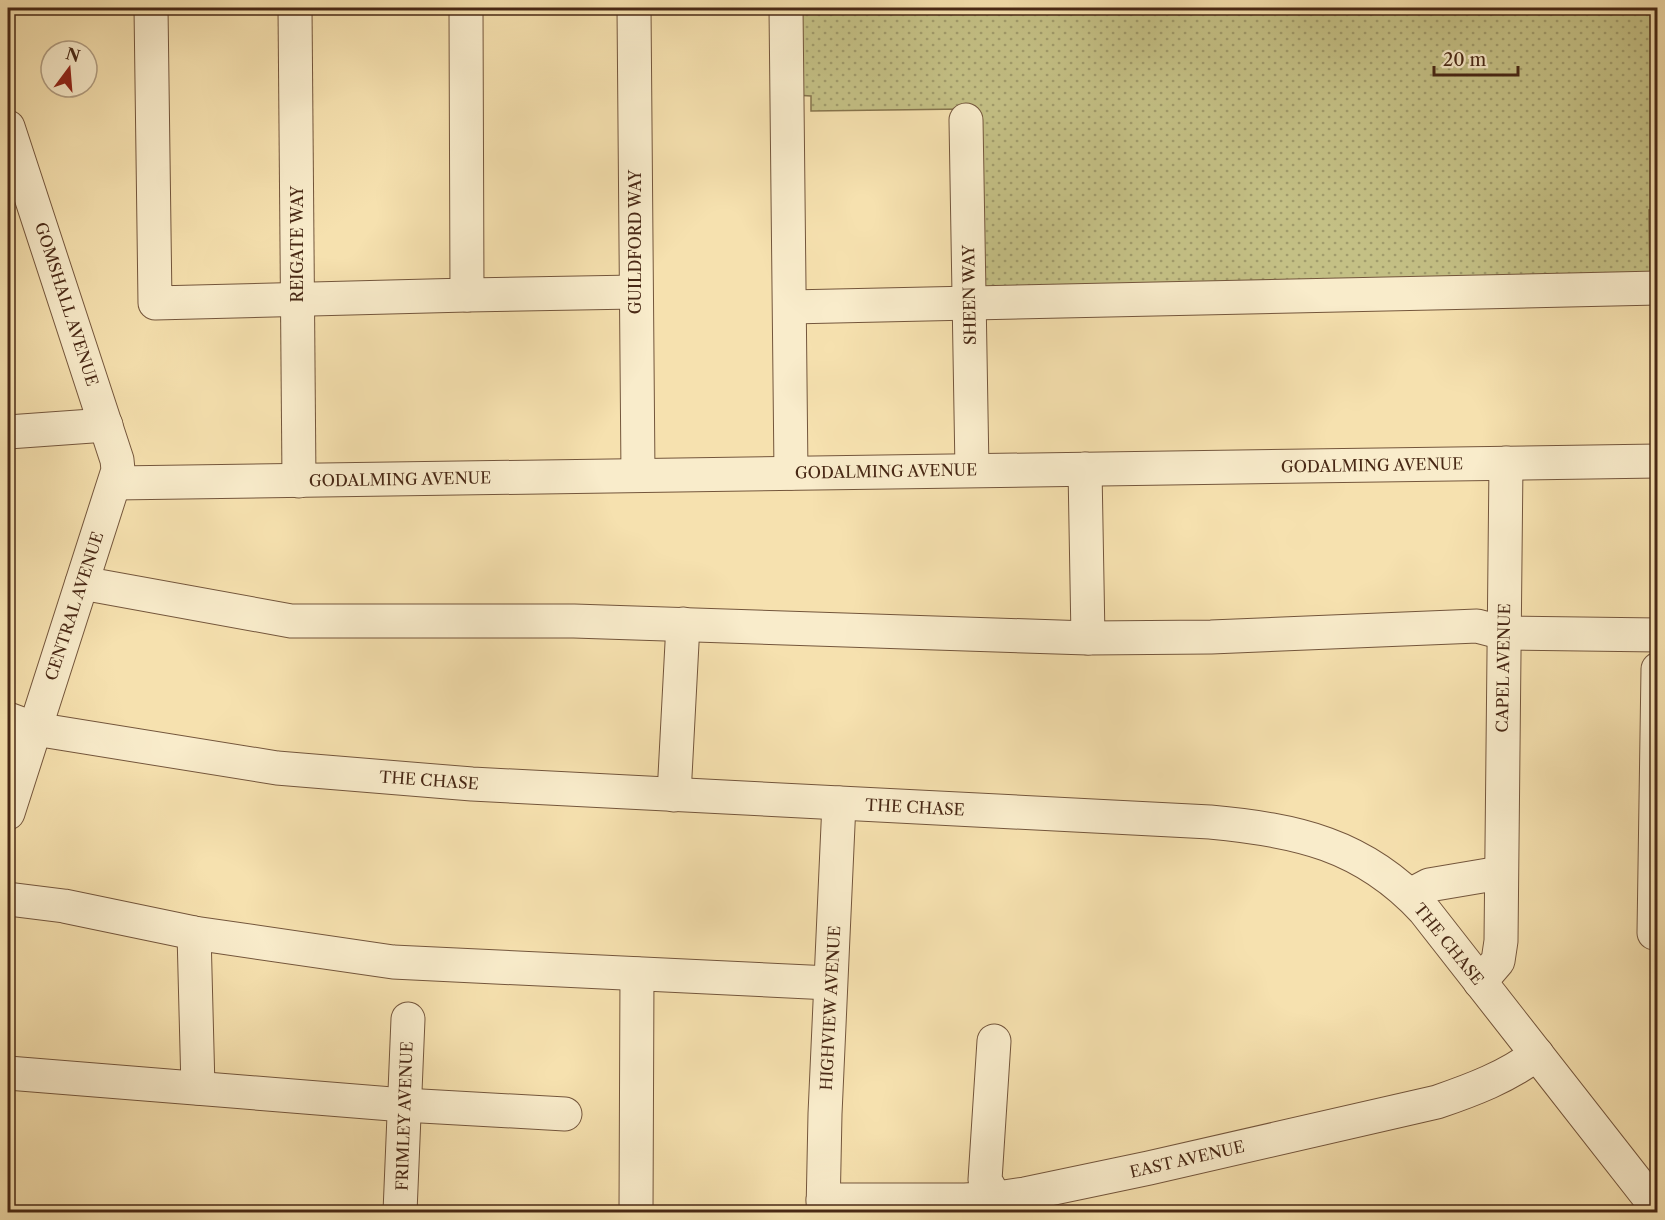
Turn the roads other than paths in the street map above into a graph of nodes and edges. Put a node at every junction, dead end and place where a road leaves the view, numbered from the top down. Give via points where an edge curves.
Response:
1 (151, 8) edge
2 (295, 8) edge
3 (466, 8) edge
4 (634, 8) edge
5 (786, 8) edge
6 (966, 120) dead end
7 (8, 127) edge
8 (1658, 288) edge
9 (635, 292) junction
10 (467, 295) junction
11 (297, 299) junction
12 (969, 303) junction
13 (790, 307) junction
14 (106, 425) junction
15 (8, 432) edge
16 (1658, 461) edge
17 (1506, 463) junction
18 (1085, 469) junction
19 (972, 470) junction
20 (791, 473) junction
21 (639, 476) junction
22 (299, 481) junction
23 (115, 483) junction
24 (82, 583) junction
25 (683, 624) junction
26 (1503, 633) junction
27 (1658, 635) edge
28 (1088, 638) junction
29 (1658, 669) edge
30 (21, 724) edge
31 (674, 795) junction
32 (839, 803) junction
33 (8, 813) edge
34 (1500, 873) junction
35 (1410, 895) junction
36 (8, 899) edge
37 (194, 933) junction
38 (1654, 933) dead end
39 (637, 974) junction
40 (1480, 982) junction
41 (830, 983) junction
42 (408, 1019) dead end
43 (994, 1041) dead end
44 (1537, 1054) junction
45 (8, 1072) edge
46 (198, 1088) junction
47 (404, 1105) junction
48 (565, 1114) dead end
49 (1649, 1204) edge
50 (1000, 1205) edge
51 (823, 1206) edge
52 (400, 1212) edge
53 (636, 1212) edge

1 - 11 street via 155,303
2 - 11 street, REIGATE WAY
3 - 10 street
4 - 9 street, GUILDFORD WAY
5 - 13 street
6 - 12 street, SHEEN WAY
7 - 14 street, GOMSHALL AVENUE
8 - 12 street
9 - 10 street
9 - 21 street, GUILDFORD WAY
10 - 11 street
11 - 22 street, REIGATE WAY
12 - 13 street
12 - 19 street, SHEEN WAY
13 - 20 street
14 - 15 street
14 - 23 street, GOMSHALL AVENUE via 117,460
16 - 17 street, GODALMING AVENUE
17 - 18 street, GODALMING AVENUE
17 - 26 street, CAPEL AVENUE
18 - 19 street, GODALMING AVENUE
18 - 28 street
19 - 20 street, GODALMING AVENUE
20 - 21 street, GODALMING AVENUE
21 - 22 street, GODALMING AVENUE
22 - 23 street, GODALMING AVENUE
23 - 24 street, CENTRAL AVENUE
24 - 25 street via 291,621
24 - 30 street, CENTRAL AVENUE
25 - 28 street
25 - 31 street
26 - 27 street
26 - 28 street via 1477,626
26 - 34 street, CAPEL AVENUE
29 - 38 street
30 - 31 street, THE CHASE via 276,768
30 - 33 street, CENTRAL AVENUE
31 - 32 street, THE CHASE
32 - 35 street, THE CHASE via 1210,822 1274,829 1348,852
32 - 41 street, HIGHVIEW AVENUE
34 - 35 street via 1428,885
34 - 40 street, CAPEL AVENUE via 1500,954
35 - 40 street, THE CHASE
36 - 37 street via 64,906
37 - 39 street via 393,962
37 - 46 street
39 - 41 street
39 - 53 street
40 - 44 street, THE CHASE
41 - 51 street, HIGHVIEW AVENUE
42 - 47 street, FRIMLEY AVENUE
43 - 50 street via 985,1179
44 - 49 street, THE CHASE
44 - 50 street, EAST AVENUE via 1482,1086 1437,1102
45 - 46 street
46 - 47 street
47 - 48 street
47 - 52 street, FRIMLEY AVENUE
50 - 51 street, EAST AVENUE

